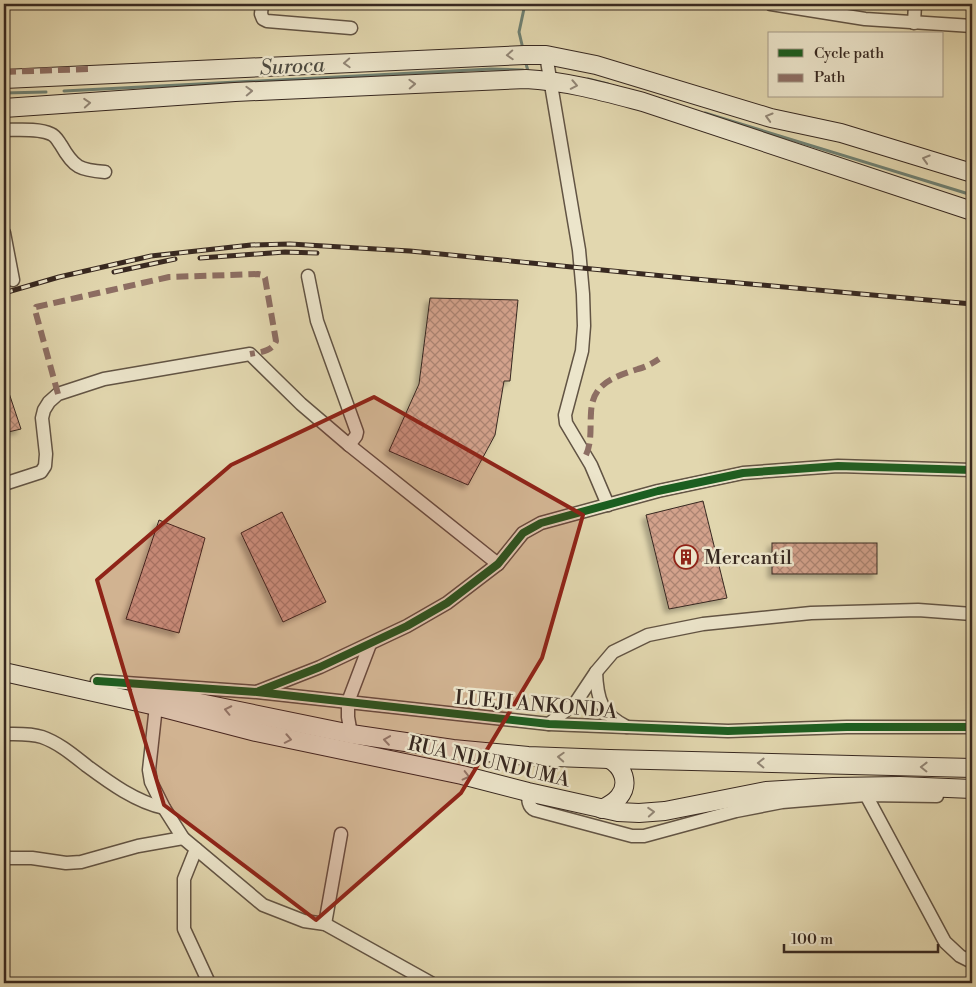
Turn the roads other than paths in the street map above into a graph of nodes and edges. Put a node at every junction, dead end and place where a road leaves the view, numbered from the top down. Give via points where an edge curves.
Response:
1 (262, 4) edge
2 (772, 4) edge
3 (915, 4) edge
4 (794, 6) edge
5 (914, 23) junction
6 (972, 26) edge
7 (351, 28) dead end
8 (546, 55) junction
9 (56, 77) junction
10 (4, 79) edge
11 (549, 80) junction
12 (59, 105) junction
13 (4, 108) edge
14 (4, 130) edge
15 (105, 172) dead end
16 (972, 173) edge
17 (972, 211) edge
18 (4, 233) edge
19 (308, 276) dead end
20 (13, 280) dead end
21 (349, 445) junction
22 (972, 470) edge
23 (4, 484) edge
24 (608, 505) junction
25 (498, 564) junction
26 (972, 614) edge
27 (370, 644) junction
28 (4, 660) edge
29 (4, 672) edge
30 (596, 672) junction
31 (98, 682) junction
32 (257, 692) junction
33 (348, 702) junction
34 (156, 706) junction
35 (549, 724) junction
36 (972, 727) edge
37 (628, 728) junction
38 (4, 734) edge
39 (351, 734) junction
40 (609, 759) junction
41 (972, 768) edge
42 (972, 789) edge
43 (528, 792) junction
44 (866, 795) junction
45 (972, 796) edge
46 (164, 808) junction
47 (602, 809) junction
48 (341, 834) dead end
49 (183, 838) junction
50 (196, 849) junction
51 (4, 858) edge
52 (325, 924) junction
53 (972, 962) edge
54 (208, 983) edge
55 (431, 983) edge

1 - 7 street via 263,20
2 - 4 street
3 - 5 street
4 - 5 street via 864,19
5 - 6 street
8 -> 9 main road
8 - 11 street
16 -> 8 main road via 596,66
9 - 10 main road
9 - 12 main road
12 -> 11 main road via 244,91
11 -> 17 main road via 660,107
11 - 24 street via 579,250 583,294 582,351 565,415 566,423 589,460
12 - 13 main road
14 - 15 street via 51,134 79,168
18 - 20 street
19 - 21 street via 317,321 356,432
21 - 23 street via 250,354 104,379 58,394 49,402 42,418 45,466 41,472
21 - 25 street
22 - 24 street via 838,466 752,472 658,490
24 - 25 street via 529,529
25 - 27 street via 448,603
26 - 30 street via 867,610 703,624 648,635 631,642 614,652
27 - 32 street
27 - 33 street
28 - 31 main road, RUA NDUNDUMA
29 - 34 main road, RUA NDUNDUMA
30 - 35 street via 576,702
30 - 37 street via 600,700 605,710 613,720
31 - 32 street, LUEJI ANKONDA
39 -> 31 main road, RUA NDUNDUMA
32 - 33 street, LUEJI ANKONDA
33 - 35 street, LUEJI ANKONDA
33 - 39 street
34 -> 43 main road, RUA NDUNDUMA via 256,732
34 - 46 street via 149,770 151,782
35 - 37 street, LUEJI ANKONDA
36 - 37 street, LUEJI ANKONDA via 728,731
38 - 46 street via 42,737 64,748 146,804
40 -> 39 main road, RUA NDUNDUMA via 453,749
41 -> 40 main road
40 - 47 main road via 622,769 624,784 618,798
47 -> 42 main road, RUA NDUNDUMA via 639,813 665,811 766,791 833,787
43 - 44 street via 529,804 535,810 632,836 658,834 782,802
43 - 47 main road, RUA NDUNDUMA
44 - 45 street
44 - 53 street via 945,942
46 - 49 street
48 - 52 street
49 - 50 street
49 - 51 street via 138,846 81,862
50 - 52 street via 263,905 304,921
50 - 54 street via 184,879 184,929
52 - 55 street

